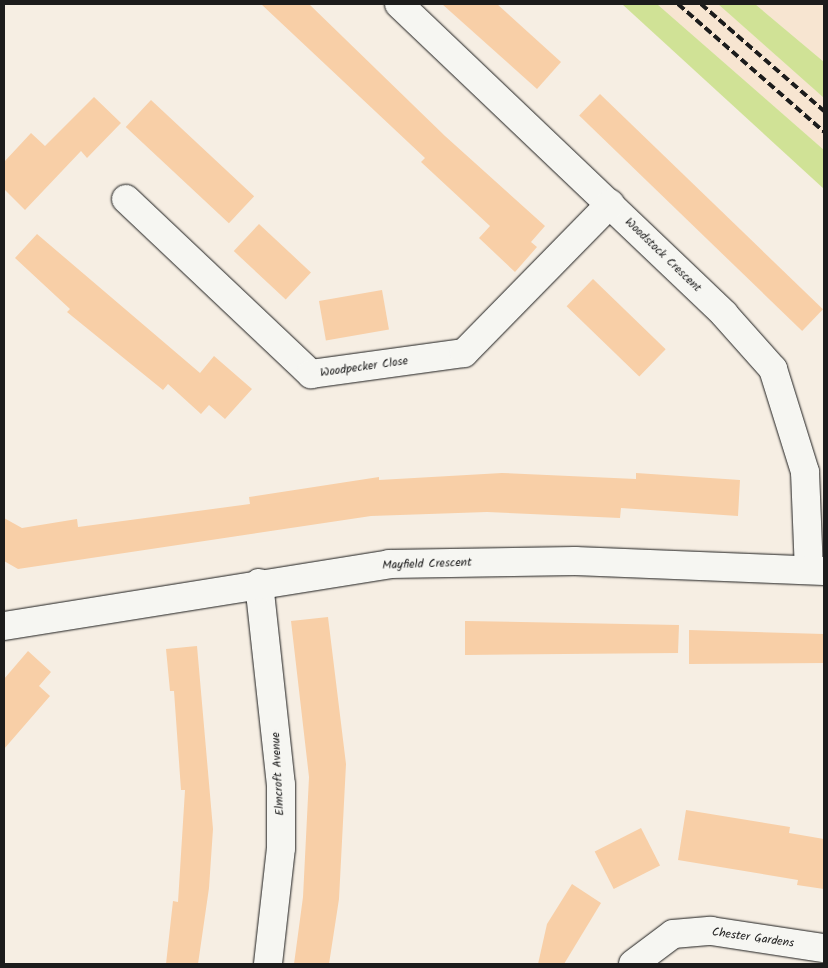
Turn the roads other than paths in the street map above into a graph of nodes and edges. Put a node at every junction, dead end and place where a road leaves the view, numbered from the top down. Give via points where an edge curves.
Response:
1 (399, 4) edge
2 (126, 199) dead end
3 (610, 204) junction
4 (817, 570) edge
5 (259, 584) junction
6 (4, 626) edge
7 (824, 948) edge
8 (268, 964) edge
9 (634, 964) edge

1 - 3 street, Woodstock Crescent
2 - 3 street, Woodpecker Close via 311,374 464,353
3 - 4 street, Woodstock Crescent via 724,314 773,370 805,472
4 - 5 street, Mayfield Crescent via 575,561 389,564
5 - 6 street, Mayfield Crescent
5 - 8 street, Elmcroft Avenue via 281,785 281,848
7 - 9 street, Chester Gardens via 711,931 673,934

